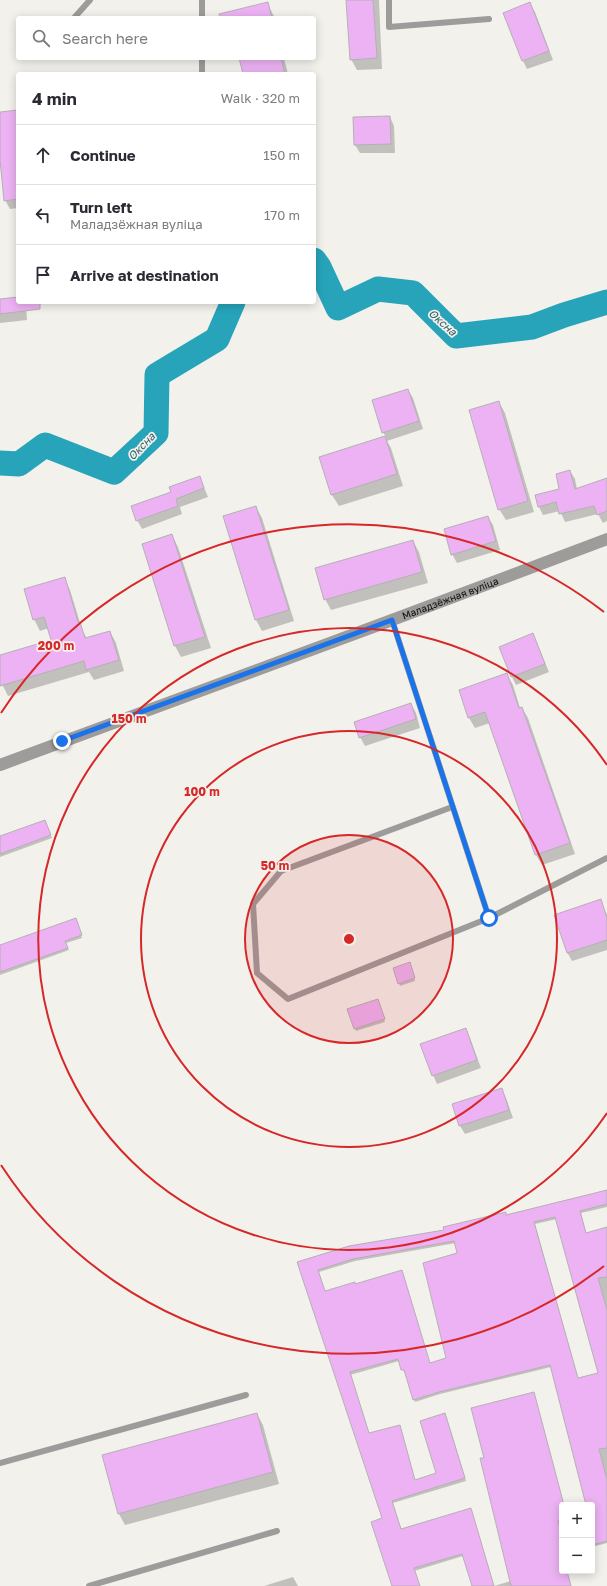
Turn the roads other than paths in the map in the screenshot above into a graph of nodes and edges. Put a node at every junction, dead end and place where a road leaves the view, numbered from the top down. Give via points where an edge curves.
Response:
1 (90, 0) edge
2 (202, 0) edge
3 (389, 0) edge
4 (76, 16) edge
5 (202, 16) edge
6 (489, 19) dead end
7 (202, 60) edge
8 (202, 71) dead end
9 (607, 539) edge
10 (392, 620) junction
11 (0, 764) edge
12 (452, 807) junction
13 (607, 858) edge
14 (489, 918) junction
15 (246, 1395) dead end
16 (0, 1463) edge
17 (277, 1531) dead end
18 (90, 1586) edge

1 - 4 lane
2 - 5 lane
3 - 6 lane via 389,27
7 - 8 lane
9 - 10 street, Маладзёжная вуліца
10 - 11 street, Маладзёжная вуліца
10 - 12 lane
12 - 14 lane
12 - 14 lane via 281,871 252,904 258,973 288,999
13 - 14 lane
15 - 16 lane
17 - 18 lane

